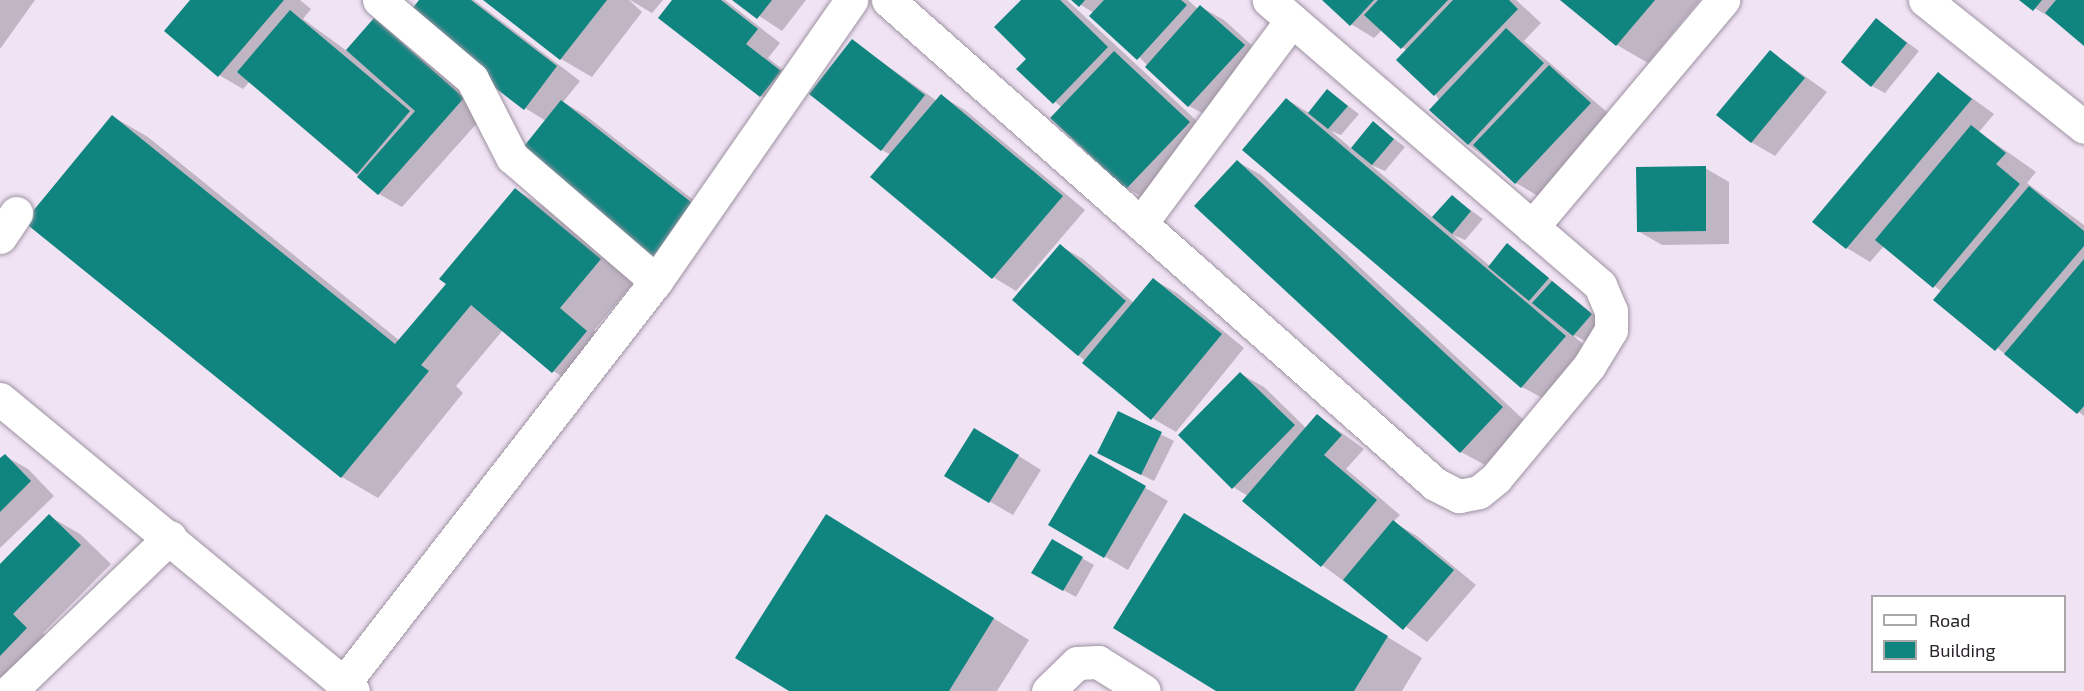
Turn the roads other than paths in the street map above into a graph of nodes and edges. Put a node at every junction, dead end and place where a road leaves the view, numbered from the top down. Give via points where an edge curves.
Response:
1 (851, 0) edge
2 (888, 0) edge
3 (1723, 0) edge
4 (1925, 0) edge
5 (384, 1) edge
6 (1280, 10) edge
7 (2084, 127) edge
8 (1141, 223) junction
9 (1532, 227) junction
10 (656, 281) junction
11 (0, 399) edge
12 (170, 537) junction
13 (349, 687) edge
14 (10, 691) edge
15 (1048, 691) edge
16 (1144, 691) edge

1 - 10 street
2 - 8 street
3 - 9 street
4 - 7 street
5 - 10 street via 472,79 512,157
6 - 8 street
6 - 9 street
8 - 9 street via 1435,484 1459,496 1479,492 1496,478 1589,366 1611,330 1611,311 1600,285
10 - 13 street
11 - 12 street
12 - 13 street
12 - 14 street
15 - 16 street via 1077,663 1098,663

